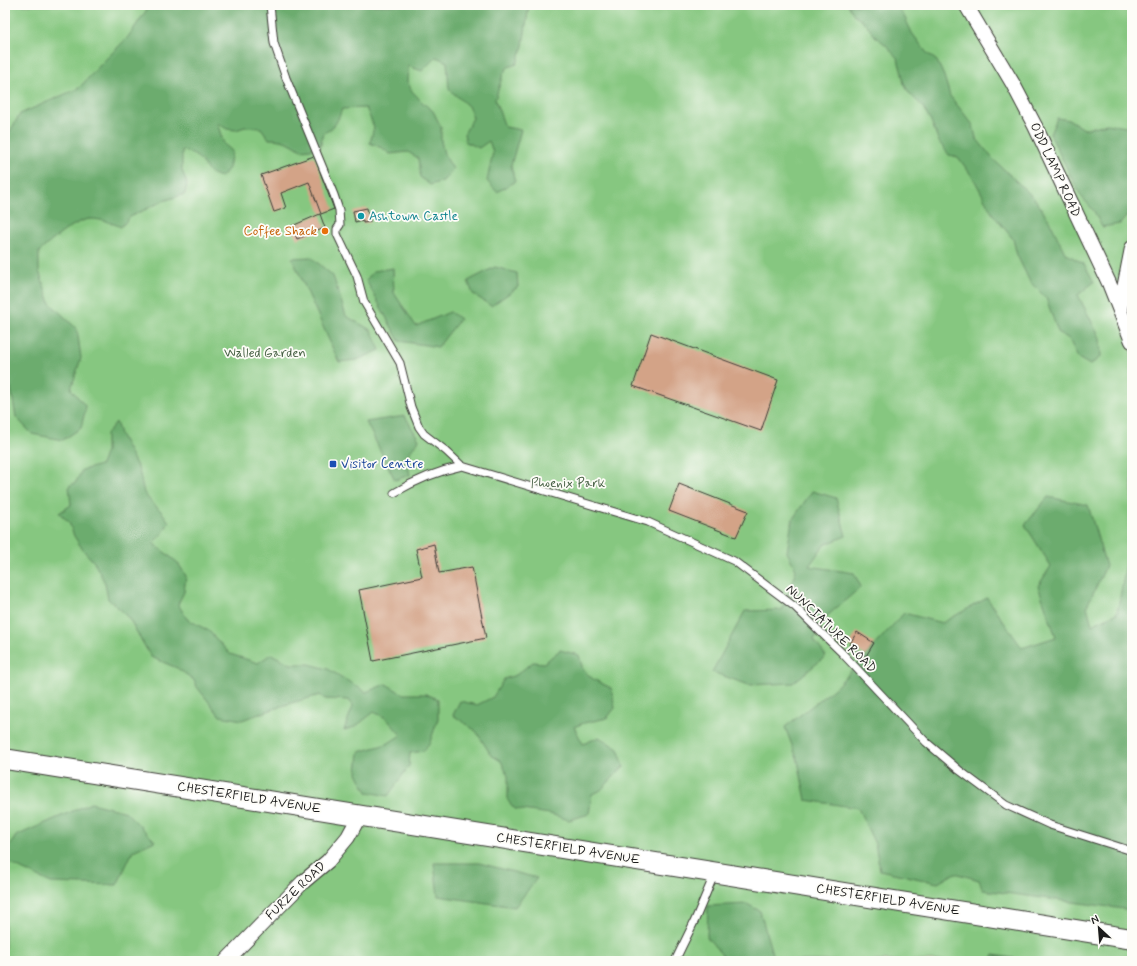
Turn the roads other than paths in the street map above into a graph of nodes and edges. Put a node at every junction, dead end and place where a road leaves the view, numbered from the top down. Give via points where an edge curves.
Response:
1 (270, 5) edge
2 (966, 5) edge
3 (1132, 248) edge
4 (1120, 309) junction
5 (1132, 341) edge
6 (462, 466) junction
7 (394, 493) dead end
8 (5, 759) edge
9 (360, 815) junction
10 (1132, 851) edge
11 (715, 872) junction
12 (1132, 939) edge
13 (226, 961) edge
14 (675, 961) edge

1 - 6 lane via 274,43 334,194 339,210 340,225 337,234 357,276 364,302 400,363 419,427
2 - 4 street, ODD LAMP ROAD via 1035,126
3 - 4 street
4 - 5 street, ODD LAMP ROAD
6 - 7 lane, NUNCIATURE ROAD via 422,478
6 - 10 lane, NUNCIATURE ROAD via 648,522 734,561 795,608 842,653 926,742 1006,805 1050,825
8 - 9 street, CHESTERFIELD AVENUE
9 - 11 street, CHESTERFIELD AVENUE
9 - 13 street, FURZE ROAD via 348,837 328,861 302,882
11 - 12 street, CHESTERFIELD AVENUE
11 - 14 lane

